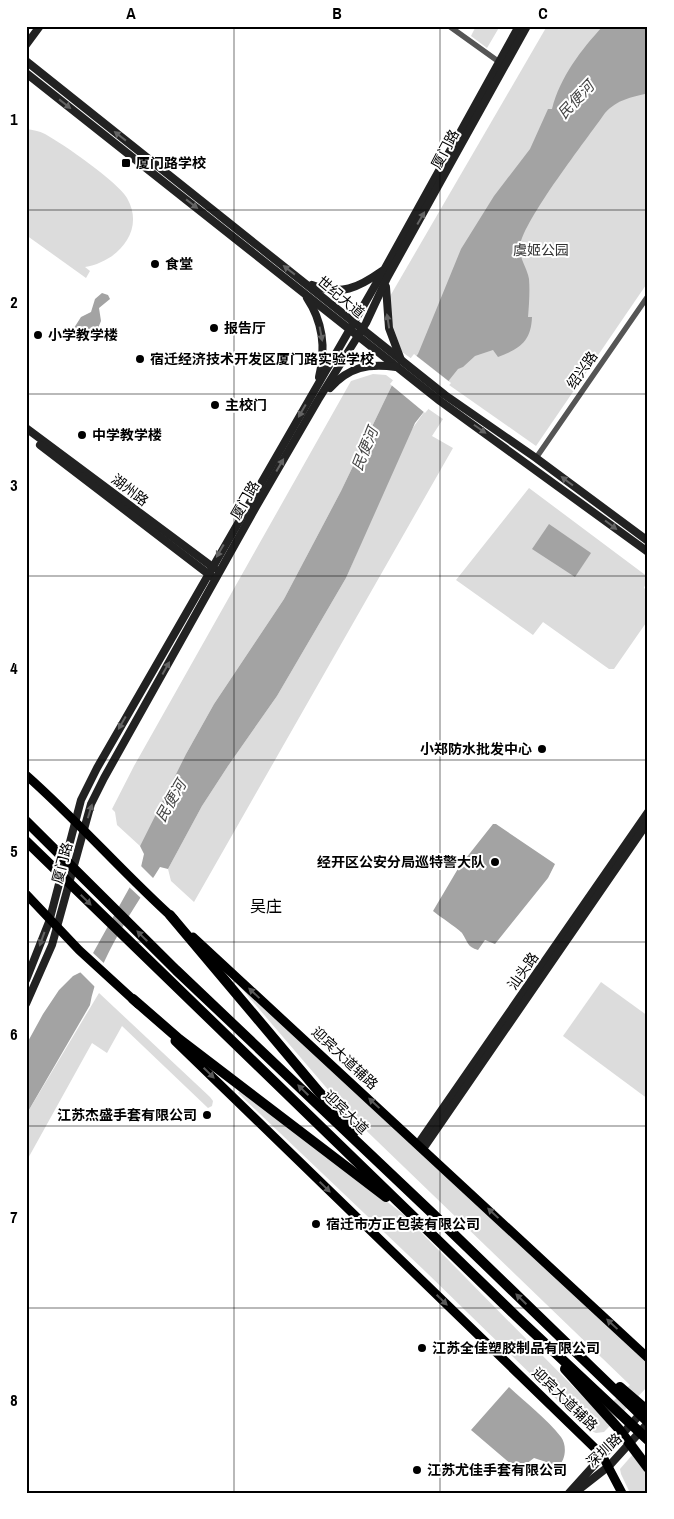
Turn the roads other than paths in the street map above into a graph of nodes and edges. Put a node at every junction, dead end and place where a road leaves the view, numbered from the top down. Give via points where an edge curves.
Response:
1 (40, 26) edge
2 (449, 26) edge
3 (519, 26) edge
4 (527, 26) edge
5 (26, 45) edge
6 (26, 62) edge
7 (502, 64) junction
8 (26, 73) edge
9 (386, 274) junction
10 (303, 286) junction
11 (648, 296) edge
12 (351, 326) junction
13 (360, 333) junction
14 (401, 366) junction
15 (315, 389) junction
16 (442, 398) junction
17 (318, 400) junction
18 (26, 428) edge
19 (26, 434) edge
20 (536, 458) junction
21 (648, 541) edge
22 (648, 552) edge
23 (209, 569) junction
24 (218, 575) junction
25 (26, 775) edge
26 (648, 812) edge
27 (75, 821) junction
28 (26, 822) edge
29 (648, 822) edge
30 (84, 830) junction
31 (26, 841) edge
32 (26, 894) edge
33 (170, 915) junction
34 (50, 918) junction
35 (58, 927) junction
36 (26, 980) edge
37 (133, 999) junction
38 (26, 1004) edge
39 (421, 1146) junction
40 (433, 1214) junction
41 (431, 1232) junction
42 (648, 1358) edge
43 (620, 1392) junction
44 (648, 1406) edge
45 (606, 1407) junction
46 (648, 1411) edge
47 (648, 1423) edge
48 (648, 1440) edge
49 (602, 1455) junction
50 (609, 1466) junction
51 (648, 1468) edge
52 (569, 1493) edge
53 (576, 1493) edge
54 (622, 1493) edge

1 - 5 street
2 - 7 street
3 - 7 street, 厦门路
4 - 7 street, 厦门路
10 -> 6 street, 世纪大道
7 - 9 street, 厦门路
8 -> 10 street, 世纪大道
9 - 10 street via 354,288 329,290
9 - 12 street, 厦门路
9 - 13 street, 厦门路
14 -> 9 street via 389,328
10 - 12 street, 世纪大道
10 -> 15 street via 320,324 324,348
11 - 20 street, 绍兴路
12 - 13 street, 世纪大道
12 - 15 street, 厦门路
13 - 14 street, 世纪大道
13 - 17 street, 厦门路
14 - 16 street, 世纪大道
14 - 17 street via 377,364 355,368 346,372
15 -> 23 street, 厦门路
16 - 20 street, 世纪大道
16 -> 22 street, 世纪大道
24 -> 17 street, 厦门路
18 - 23 street, 湖州路
19 - 23 street, 湖州路
21 -> 20 street, 世纪大道
23 - 24 street, 湖州路
23 -> 27 street, 厦门路 via 97,768 81,800
30 -> 24 street, 厦门路 via 104,778
25 - 27 main road, 迎宾大道辅路
26 - 39 street, 汕头路
27 - 30 main road, 迎宾大道辅路
27 - 34 street, 厦门路
40 -> 28 highway, 迎宾大道 via 176,970
29 - 39 street, 汕头路
30 - 33 main road, 迎宾大道辅路
30 - 35 street, 厦门路
31 -> 41 highway, 迎宾大道
32 - 34 main road, 迎宾大道辅路
39 -> 33 main road, 迎宾大道辅路
33 - 40 highway via 319,1092
34 - 35 main road, 迎宾大道辅路
34 -> 36 street, 厦门路
35 - 37 main road, 迎宾大道辅路
35 - 38 street, 厦门路
37 - 41 highway via 179,1039
37 -> 49 main road, 迎宾大道辅路
42 -> 39 main road, 迎宾大道辅路
43 -> 40 highway, 迎宾大道
41 - 45 highway, 迎宾大道
43 - 46 highway
43 - 47 highway, 迎宾大道
44 - 49 street, 深圳路
45 - 48 highway
45 - 51 highway
47 - 50 street, 深圳路
49 - 50 main road, 迎宾大道辅路
49 - 52 street, 深圳路
50 - 53 street, 深圳路 via 583,1484
50 - 54 main road, 迎宾大道辅路

